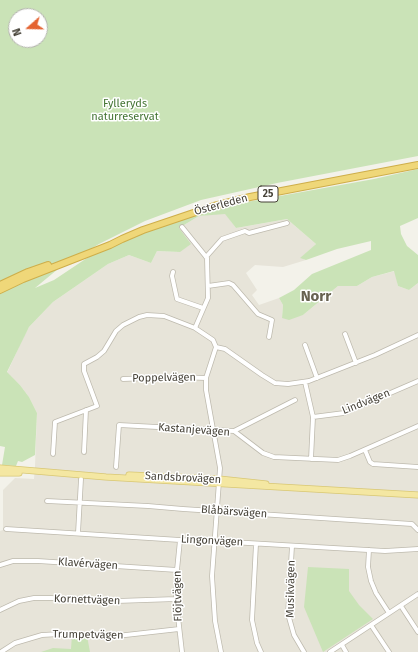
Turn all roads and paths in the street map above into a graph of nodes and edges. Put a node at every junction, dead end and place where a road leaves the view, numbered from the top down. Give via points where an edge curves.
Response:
1 (418, 165) edge
2 (287, 223) dead end
3 (182, 227) dead end
4 (122, 238) junction
5 (206, 257) junction
6 (173, 272) dead end
7 (0, 285) edge
8 (208, 286) junction
9 (0, 290) edge
10 (203, 308) junction
11 (195, 328) junction
12 (346, 334) dead end
13 (418, 334) edge
14 (269, 337) dead end
15 (304, 345) dead end
16 (216, 347) junction
17 (356, 363) junction
18 (206, 378) junction
19 (317, 378) junction
20 (123, 379) dead end
21 (418, 381) edge
22 (305, 382) junction
23 (295, 400) dead end
24 (86, 410) junction
25 (313, 417) junction
26 (418, 426) edge
27 (212, 430) junction
28 (234, 431) junction
29 (364, 450) junction
30 (84, 452) dead end
31 (54, 454) dead end
32 (311, 459) junction
33 (116, 467) dead end
34 (418, 467) edge
35 (0, 468) edge
36 (37, 472) junction
37 (0, 473) edge
38 (81, 479) dead end
39 (219, 482) junction
40 (418, 496) edge
41 (47, 501) dead end
42 (80, 503) junction
43 (217, 511) junction
44 (6, 529) dead end
45 (418, 530) edge
46 (78, 533) junction
47 (180, 540) junction
48 (214, 541) junction
49 (256, 544) junction
50 (292, 546) junction
51 (418, 548) edge
52 (368, 550) junction
53 (0, 565) edge
54 (177, 570) junction
55 (418, 594) edge
56 (176, 600) junction
57 (400, 606) junction
58 (0, 610) edge
59 (389, 612) junction
60 (371, 625) junction
61 (179, 629) junction
62 (418, 632) edge
63 (342, 645) junction
64 (1, 652) edge
65 (182, 652) edge
66 (221, 652) edge
67 (261, 652) edge
68 (304, 652) edge
69 (330, 652) edge
70 (346, 652) edge
71 (389, 652) edge

1 - 4 highway, Österleden / 25 via 214,206
2 - 5 street via 222,239
3 - 5 street
4 - 7 highway, Österleden / 25 via 108,241
4 - 9 highway, Österleden / 25
5 - 8 street
6 - 10 street via 177,299
8 - 10 street via 208,298
8 - 14 street via 229,283 233,285 258,314 272,320
10 - 11 street
11 - 16 street via 213,340
11 - 24 street via 164,316 147,315 123,325 116,331 104,351 84,364 84,371 97,406
12 - 17 street
13 - 17 street
15 - 19 street
16 - 18 street
16 - 22 street via 225,349 275,383
17 - 19 street
18 - 20 street, Poppelvägen
18 - 27 street
19 - 22 street
21 - 25 street, Lindvägen via 344,413
22 - 25 street
23 - 28 street
24 - 30 street
24 - 31 street via 55,422
25 - 32 street
26 - 29 street, Kastanjevägen
27 - 28 street, Kastanjevägen
27 - 33 street, Kastanjevägen via 119,425
27 - 39 street via 219,459
28 - 32 street, Kastanjevägen via 264,453 274,457
29 - 32 street, Kastanjevägen via 338,460
29 - 34 street via 373,464
35 - 36 main road, Sandsbrovägen
36 - 37 main road, Sandsbrovägen
36 - 39 main road, Sandsbrovägen
38 - 42 street
39 - 40 main road, Sandsbrovägen
39 - 43 street
41 - 42 street, Blåbärsvägen
42 - 43 street, Blåbärsvägen
42 - 46 street
43 - 45 street, Blåbärsvägen via 412,524
43 - 48 street
44 - 46 street, Lingonvägen
46 - 47 street, Lingonvägen
47 - 48 street, Lingonvägen
47 - 54 street, Flöjtvägen
48 - 49 street, Lingonvägen
48 - 66 street via 213,599
49 - 50 street, Lingonvägen
49 - 67 street via 252,620
50 - 52 street, Lingonvägen
50 - 68 street, Musikvägen via 288,614 294,634
51 - 52 street, Lingonvägen
52 - 59 street via 371,581
53 - 54 street, Klavérvägen via 13,561 38,561
54 - 56 street, Flöjtvägen
55 - 57 street
56 - 58 street, Kornettvägen via 117,602 34,598 19,601
56 - 61 street, Flöjtvägen
57 - 59 street
57 - 62 street
59 - 60 street
60 - 63 street
60 - 71 street
61 - 64 street, Trumpetvägen via 108,637 42,635 15,643
61 - 65 street, Flöjtvägen
63 - 69 street
63 - 70 street

